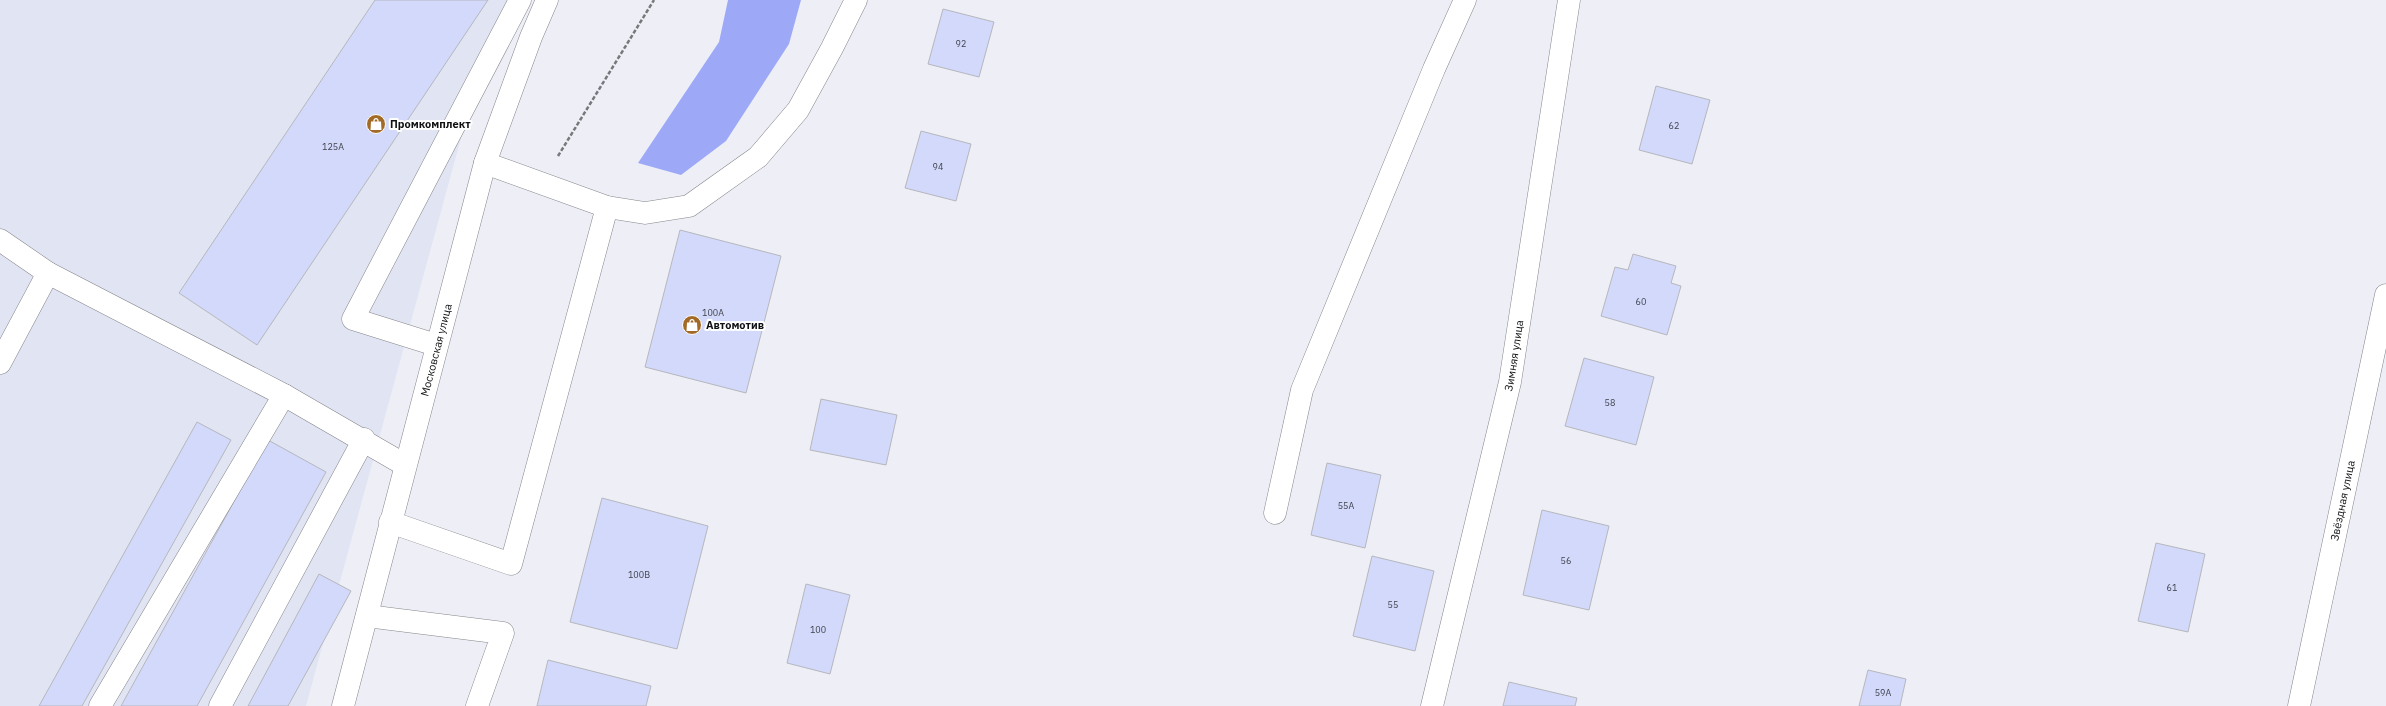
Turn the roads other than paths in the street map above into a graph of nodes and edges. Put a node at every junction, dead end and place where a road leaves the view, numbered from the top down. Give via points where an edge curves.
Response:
1 (520, 0) edge
2 (547, 0) edge
3 (856, 0) edge
4 (1465, 0) edge
5 (1569, 0) edge
6 (485, 163) junction
7 (607, 207) junction
8 (0, 240) edge
9 (48, 273) junction
10 (2386, 295) edge
11 (436, 345) junction
12 (0, 363) edge
13 (284, 395) junction
14 (364, 439) junction
15 (405, 465) junction
16 (1276, 513) dead end
17 (390, 522) junction
18 (367, 616) junction
19 (100, 706) edge
20 (220, 706) edge
21 (343, 706) edge
22 (477, 706) edge
23 (1432, 706) edge
24 (2299, 706) edge

1 - 11 street via 353,319
2 - 6 street, Московская улица
3 - 7 street via 798,110 758,158 689,206 645,212
4 - 16 street via 1302,390
5 - 23 street, Зимняя улица via 1510,382
6 - 7 street
6 - 11 street, Московская улица
7 - 17 street via 511,564
8 - 9 street
9 - 12 street
9 - 13 street
10 - 24 street, Звёздная улица
11 - 15 street, Московская улица
13 - 14 street
13 - 19 street
14 - 15 street
14 - 20 street
15 - 17 street, Московская улица
17 - 18 street, Московская улица
18 - 21 street, Московская улица
18 - 22 street via 503,633

